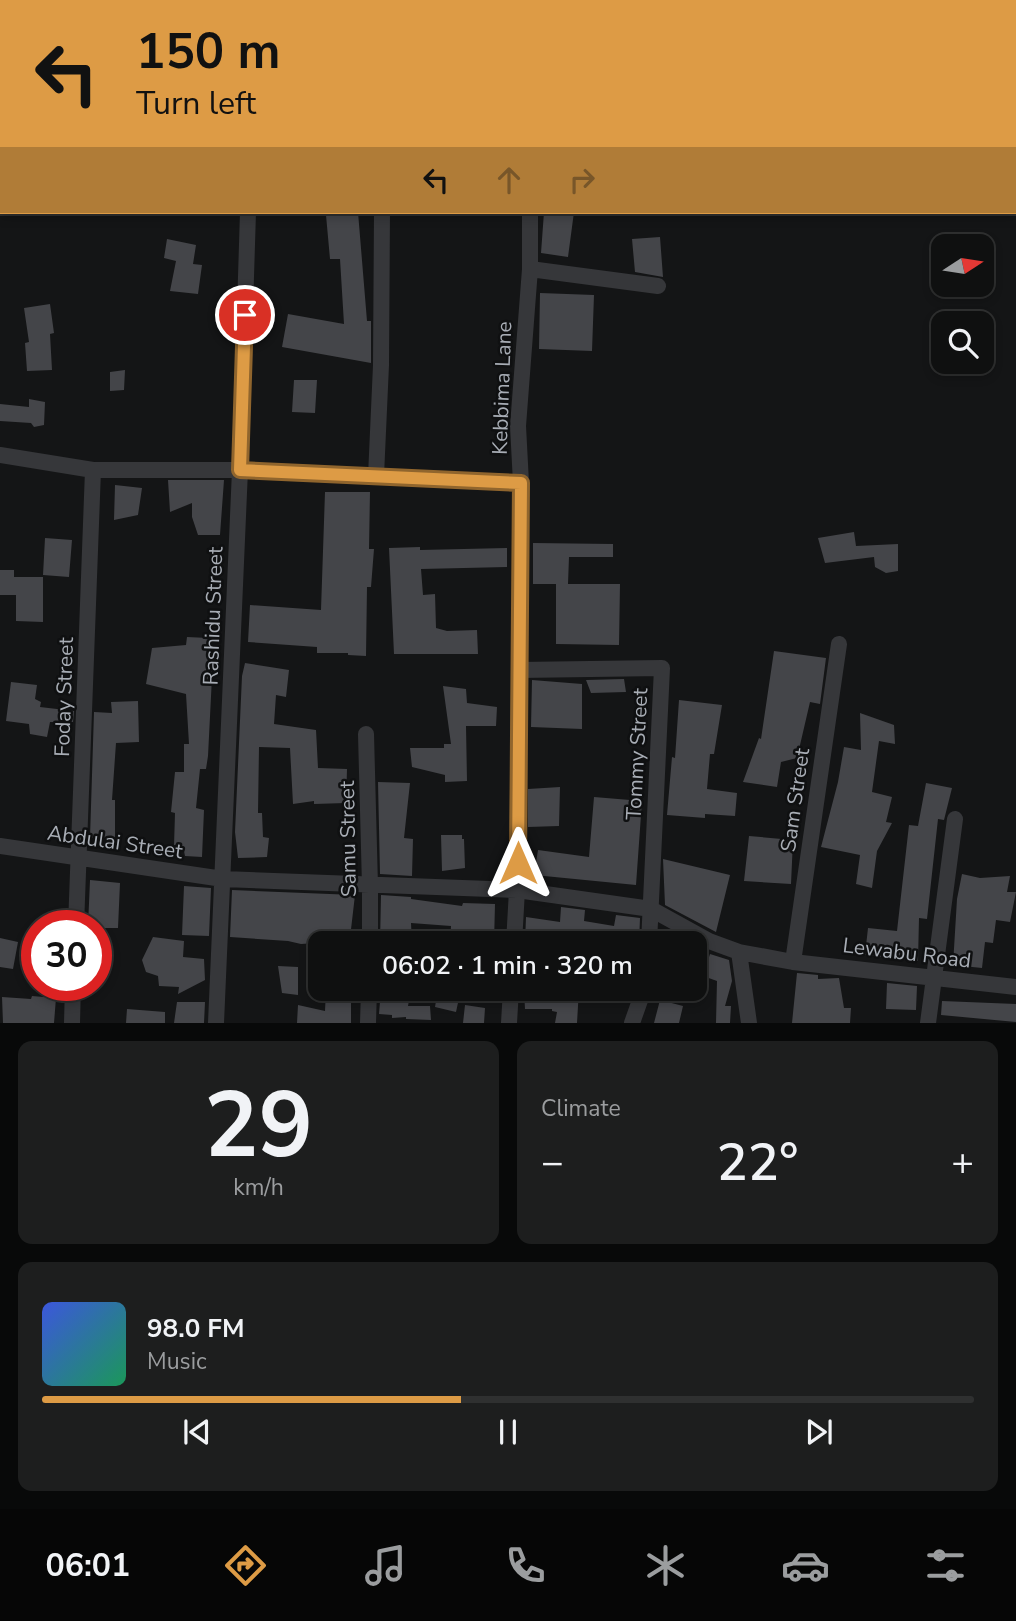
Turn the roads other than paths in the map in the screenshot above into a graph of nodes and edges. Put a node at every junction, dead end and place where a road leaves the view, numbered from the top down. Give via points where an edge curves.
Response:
1 (248, 214) edge
2 (382, 214) edge
3 (530, 214) edge
4 (530, 269) junction
5 (657, 286) dead end
6 (0, 455) edge
7 (93, 470) junction
8 (240, 470) junction
9 (376, 476) junction
10 (521, 483) junction
11 (839, 644) dead end
12 (519, 670) junction
13 (366, 734) dead end
14 (955, 819) dead end
15 (0, 846) edge
16 (78, 858) junction
17 (223, 879) junction
18 (370, 886) junction
19 (517, 890) junction
20 (651, 909) junction
21 (76, 910) edge
22 (370, 931) edge
23 (515, 931) edge
24 (650, 931) edge
25 (738, 952) junction
26 (793, 961) junction
27 (934, 977) junction
28 (1016, 988) edge
29 (73, 1001) edge
30 (369, 1001) edge
31 (510, 1001) edge
32 (640, 1001) edge
33 (72, 1023) edge
34 (216, 1023) edge
35 (368, 1023) edge
36 (509, 1023) edge
37 (632, 1023) edge
38 (749, 1023) edge
39 (928, 1023) edge

1 - 8 street, Rashidu Street
2 - 9 street
3 - 4 street, Kebbima Lane
4 - 5 street
4 - 10 street, Kebbima Lane via 518,426
6 - 7 street
7 - 8 street
7 - 16 street, Foday Street
8 - 9 street
8 - 17 street, Rashidu Street
9 - 10 street
10 - 12 street, Kebbima Lane
11 - 26 street, Sam Street
12 - 19 street, Kebbima Lane
12 - 20 street, Tommy Street via 662,668
13 - 18 street, Samu Street
14 - 27 street
15 - 16 street, Abdulai Street
16 - 17 street, Abdulai Street
16 - 21 street, Foday Street
17 - 18 street, Abdulai Street
17 - 34 street, Rashidu Street
18 - 19 street, Abdulai Street
18 - 22 street, Samu Street
19 - 20 street, Abdulai Street
19 - 23 street, Kebbima Lane
20 - 24 street, Tommy Street
20 - 25 street, Lewabu Road
25 - 26 street, Lewabu Road
25 - 38 street
26 - 27 street, Lewabu Road
27 - 28 street, Lewabu Road
27 - 39 street
29 - 33 street
30 - 35 street
31 - 36 street
32 - 37 street

